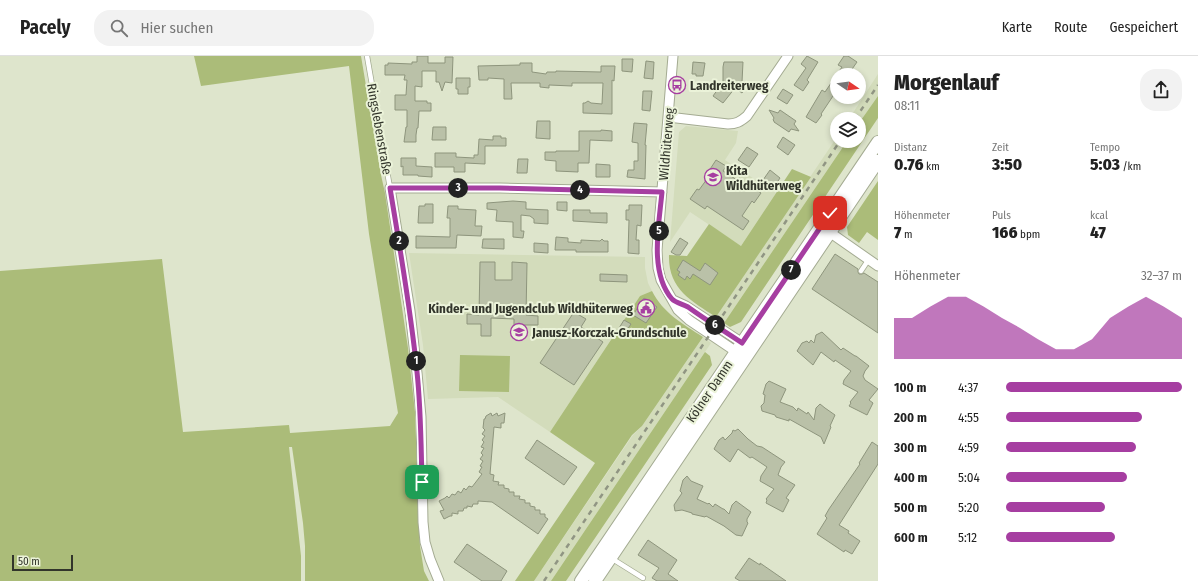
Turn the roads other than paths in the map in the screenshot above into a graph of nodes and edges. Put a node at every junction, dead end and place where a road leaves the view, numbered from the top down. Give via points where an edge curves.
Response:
1 (367, 56) edge
2 (673, 56) edge
3 (788, 56) edge
4 (668, 117) junction
5 (878, 142) edge
6 (878, 161) edge
7 (390, 188) junction
8 (662, 192) junction
9 (825, 230) junction
10 (869, 260) junction
11 (878, 266) edge
12 (861, 271) dead end
13 (744, 350) junction
14 (611, 558) junction
15 (643, 578) dead end
16 (439, 581) edge
17 (581, 581) edge
18 (596, 581) edge

1 - 7 lane, Ringslebenstraße
2 - 4 street, Wildhüterweg
3 - 4 street via 741,122 728,124
4 - 8 street, Wildhüterweg
5 - 9 street, Kölner Damm
6 - 9 street, Kölner Damm
7 - 8 street
7 - 16 street, Ringslebenstraße via 418,373 424,534
8 - 13 street, Wildhüterweg via 657,250 661,280 673,300 686,306
9 - 10 street
9 - 13 street, Kölner Damm
10 - 11 street
10 - 12 lane
13 - 14 street, Kölner Damm via 720,400
13 - 17 street, Kölner Damm
14 - 15 lane
14 - 18 street, Kölner Damm

